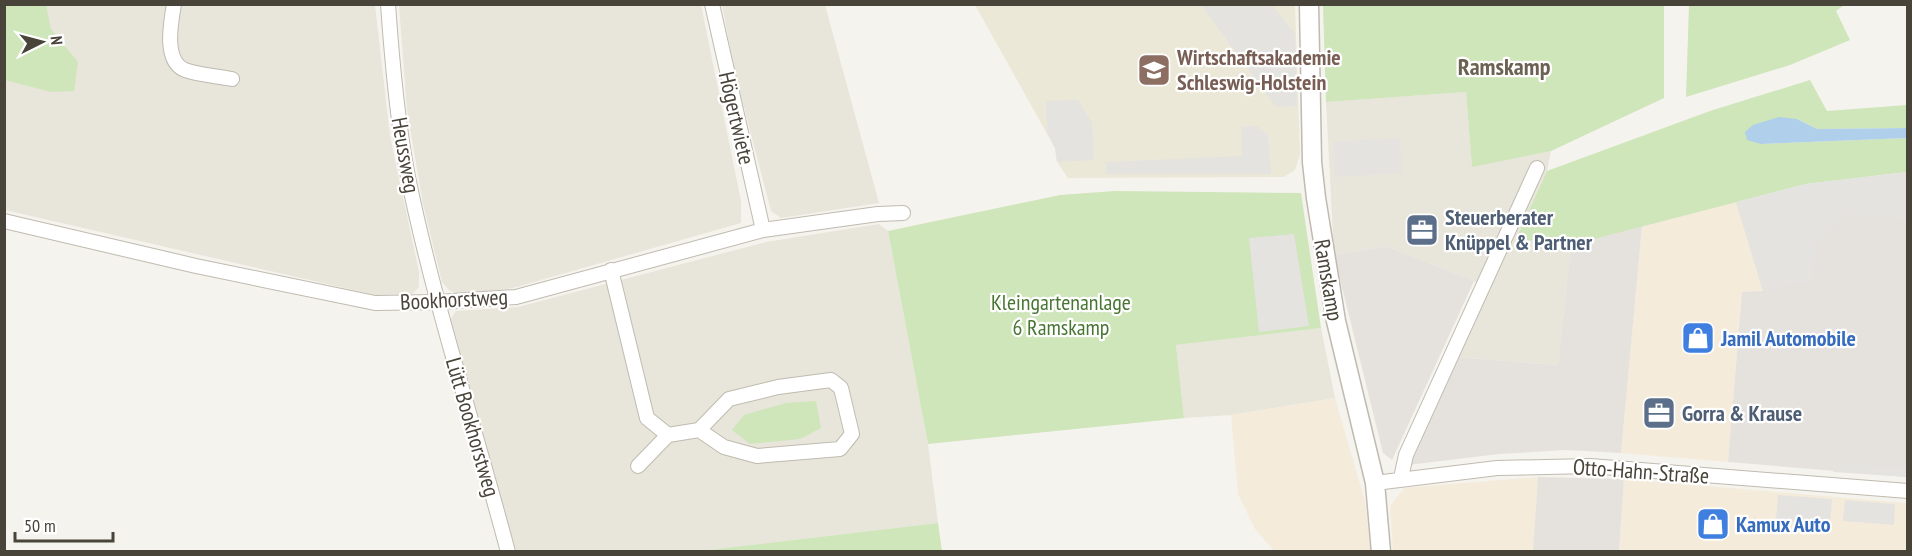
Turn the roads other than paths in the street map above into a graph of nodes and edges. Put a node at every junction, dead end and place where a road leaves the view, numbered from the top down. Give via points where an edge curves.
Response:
1 (174, 4) edge
2 (388, 4) edge
3 (712, 4) edge
4 (1308, 4) edge
5 (232, 79) dead end
6 (1537, 168) dead end
7 (903, 213) dead end
8 (4, 221) edge
9 (763, 230) junction
10 (611, 270) junction
11 (438, 302) junction
12 (699, 430) junction
13 (668, 435) junction
14 (638, 466) dead end
15 (1401, 478) junction
16 (1375, 483) junction
17 (1908, 491) edge
18 (508, 552) edge
19 (1381, 552) edge

1 - 5 street via 169,31 174,58 183,69
2 - 11 street, Heussweg via 394,83 408,176
3 - 9 street, Högertwiete
4 - 16 street, Ramskamp via 1316,198 1336,321
6 - 15 street via 1406,454
7 - 9 street, Bookhorstweg via 878,213
8 - 11 street, Bookhorstweg via 375,303
9 - 10 street, Bookhorstweg
10 - 11 street, Bookhorstweg via 516,297
10 - 13 street via 647,418
11 - 18 street, Lütt Bookhorstweg
12 - 12 street via 724,447 758,456 840,449 852,434 841,388 831,380 777,387 729,399
12 - 13 street
13 - 14 street
15 - 16 street, Otto-Hahn-Straße
15 - 17 street, Otto-Hahn-Straße via 1508,467 1590,466
16 - 19 street, Ramskamp

